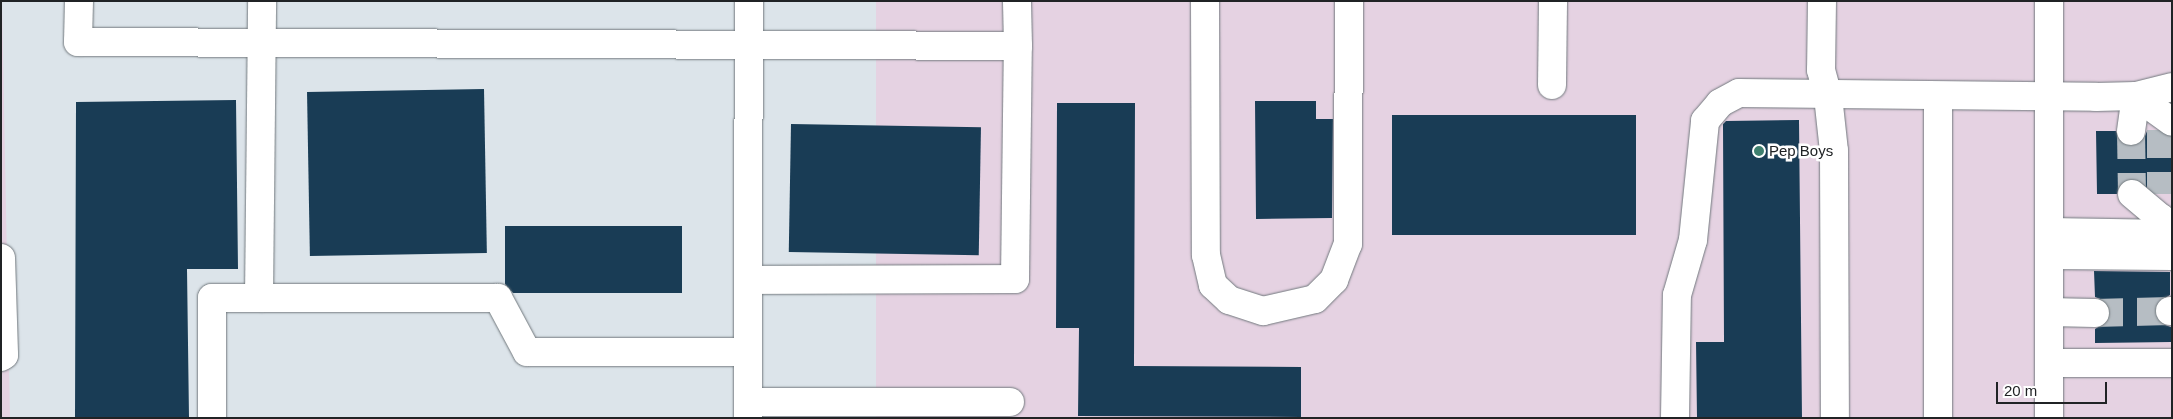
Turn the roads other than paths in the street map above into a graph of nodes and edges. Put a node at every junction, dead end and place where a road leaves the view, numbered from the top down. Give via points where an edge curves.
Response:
1 (79, 1) edge
2 (262, 1) edge
3 (749, 1) edge
4 (1017, 1) edge
5 (1205, 1) edge
6 (1349, 1) edge
7 (1553, 1) edge
8 (1822, 1) edge
9 (2049, 1) edge
10 (262, 42) junction
11 (749, 44) junction
12 (1018, 46) junction
13 (1552, 86) dead end
14 (2172, 87) edge
15 (1828, 96) junction
16 (1938, 96) junction
17 (2136, 96) junction
18 (2051, 97) junction
19 (2166, 126) tunnel mouth
20 (2130, 131) tunnel mouth
21 (2132, 194) dead end
22 (2166, 224) edge
23 (2050, 244) junction
24 (1, 258) edge
25 (748, 280) junction
26 (259, 298) junction
27 (2049, 312) junction
28 (2095, 313) tunnel mouth
29 (748, 352) junction
30 (1, 357) edge
31 (2049, 363) junction
32 (2172, 363) edge
33 (1010, 402) dead end
34 (748, 410) edge
35 (212, 418) edge
36 (1675, 418) edge
37 (1835, 418) edge
38 (1938, 418) edge
39 (2049, 418) edge

1 - 10 lane via 78,42
2 - 10 lane
3 - 11 lane
4 - 12 lane
5 - 6 lane via 1206,255 1213,285 1229,300 1263,311 1315,299 1334,280 1348,244
7 - 13 lane
8 - 15 lane via 1820,70
9 - 18 lane
10 - 11 lane
10 - 26 lane
11 - 12 lane
11 - 25 lane
12 - 25 lane via 1015,279
14 - 17 lane
15 - 16 lane
15 - 36 lane via 1739,94 1720,103 1705,121 1694,240 1677,295
15 - 37 lane via 1834,151
16 - 18 lane
16 - 38 lane
17 - 18 lane
17 - 19 lane
17 - 20 lane
18 - 23 lane
21 - 22 lane
22 - 23 lane
23 - 27 lane
24 - 30 lane
25 - 29 lane
26 - 29 lane via 498,298 527,352
26 - 35 lane via 212,298
27 - 28 lane
27 - 31 lane
29 - 34 lane
31 - 32 lane
31 - 39 lane
33 - 34 lane

